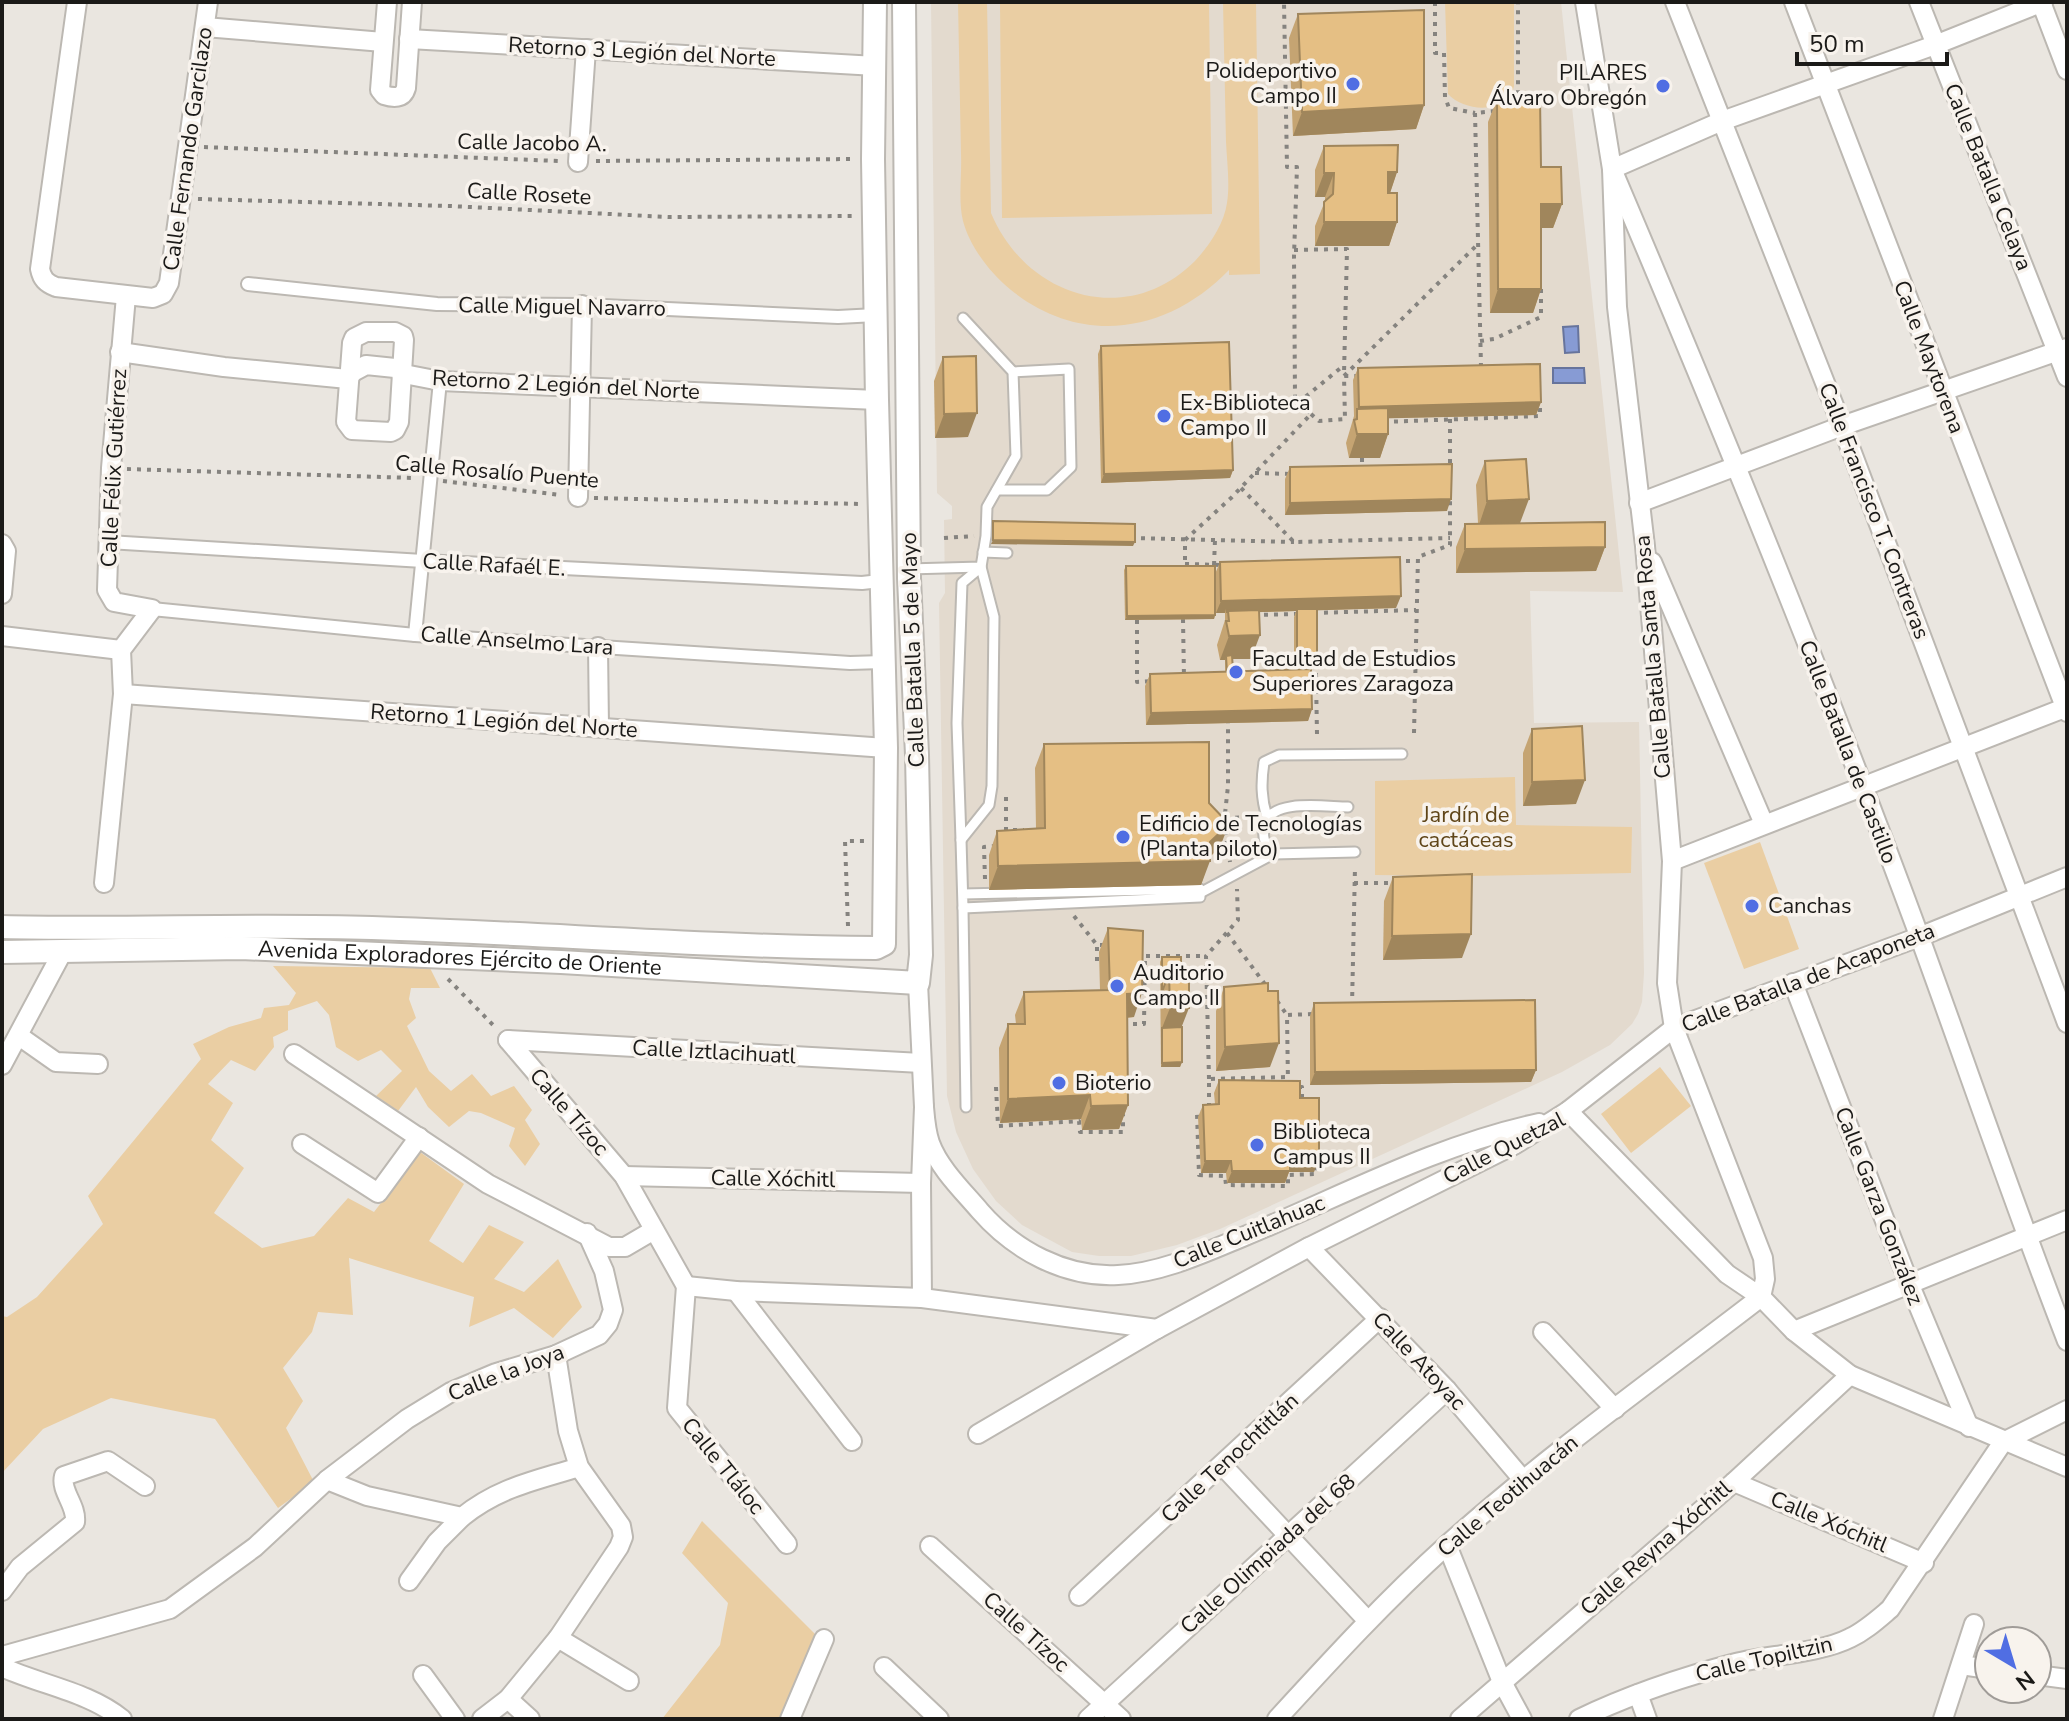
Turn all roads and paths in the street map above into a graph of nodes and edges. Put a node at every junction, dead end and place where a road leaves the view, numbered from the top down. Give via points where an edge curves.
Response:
1 (77, 2) edge
2 (208, 2) edge
3 (387, 2) edge
4 (412, 2) edge
5 (875, 2) edge
6 (904, 2) edge
7 (1284, 2) edge
8 (1435, 2) edge
9 (1518, 2) edge
10 (1585, 2) edge
11 (1675, 2) edge
12 (1794, 2) edge
13 (1919, 2) edge
14 (2042, 2) edge
15 (205, 27) junction
16 (409, 39) junction
17 (383, 42) junction
18 (1935, 45) junction
19 (586, 49) junction
20 (876, 66) junction
21 (2067, 70) edge
22 (1825, 85) junction
23 (1511, 107) edge
24 (1500, 110) edge
25 (1475, 113) junction
26 (1722, 121) junction
27 (189, 146) junction
28 (905, 156) junction
29 (873, 159) junction
30 (578, 162) junction
31 (1612, 169) junction
32 (181, 199) junction
33 (876, 216) junction
34 (1477, 245) junction
35 (1294, 250) junction
36 (1541, 276) edge
37 (248, 284) dead end
38 (126, 296) junction
39 (582, 305) junction
40 (876, 315) junction
41 (907, 316) junction
42 (963, 318) dead end
43 (1480, 341) junction
44 (2062, 350) edge
45 (120, 352) junction
46 (1344, 366) junction
47 (1013, 372) junction
48 (1481, 373) edge
49 (404, 374) junction
50 (1344, 376) junction
51 (1359, 376) edge
52 (2067, 377) edge
53 (348, 379) junction
54 (440, 381) junction
55 (582, 386) junction
56 (1539, 387) edge
57 (1943, 393) junction
58 (877, 400) junction
59 (1298, 403) junction
60 (1311, 414) junction
61 (1345, 419) junction
62 (1450, 419) junction
63 (1352, 422) edge
64 (1377, 422) edge
65 (1842, 426) junction
66 (1364, 448) edge
67 (1362, 458) edge
68 (1737, 465) junction
69 (111, 468) junction
70 (1255, 473) junction
71 (1350, 473) edge
72 (1450, 473) edge
73 (1305, 474) edge
74 (1363, 477) edge
75 (431, 479) junction
76 (1241, 488) junction
77 (997, 490) junction
78 (578, 497) junction
79 (1450, 499) edge
80 (879, 503) junction
81 (1639, 503) junction
82 (986, 536) junction
83 (944, 538) dead end
84 (1117, 538) edge
85 (1450, 538) junction
86 (1185, 540) junction
87 (1215, 540) junction
88 (108, 542) junction
89 (1294, 542) junction
90 (2, 544) edge
91 (1645, 546) junction
92 (983, 552) junction
93 (1007, 553) dead end
94 (423, 561) junction
95 (1388, 561) edge
96 (1418, 561) junction
97 (1185, 564) junction
98 (1214, 565) junction
99 (981, 567) junction
100 (1185, 570) edge
101 (908, 574) junction
102 (1225, 578) edge
103 (880, 581) junction
104 (2, 594) edge
105 (152, 609) junction
106 (1416, 610) junction
107 (1317, 613) junction
108 (1242, 615) edge
109 (1183, 619) edge
110 (1137, 620) edge
111 (1316, 626) edge
112 (415, 635) junction
113 (2, 636) edge
114 (598, 647) junction
115 (121, 650) junction
116 (1316, 652) edge
117 (883, 662) junction
118 (1316, 677) junction
119 (1301, 678) edge
120 (1184, 680) edge
121 (1153, 681) edge
122 (123, 694) junction
123 (2066, 709) edge
124 (1228, 710) edge
125 (599, 727) junction
126 (1414, 733) dead end
127 (1317, 734) dead end
128 (1965, 747) junction
129 (886, 748) junction
130 (1402, 754) dead end
131 (1863, 789) junction
132 (1348, 807) dead end
133 (1267, 817) junction
134 (1224, 818) junction
135 (1764, 824) junction
136 (961, 840) junction
137 (886, 841) junction
138 (1355, 852) joint
139 (1273, 854) junction
140 (1672, 861) junction
141 (1234, 875) junction
142 (2067, 877) edge
143 (104, 883) dead end
144 (1354, 883) junction
145 (1401, 883) edge
146 (1200, 893) junction
147 (963, 894) junction
148 (2019, 895) junction
149 (1064, 904) junction
150 (963, 908) junction
151 (848, 926) dead end
152 (2, 927) edge
153 (1226, 933) junction
154 (1919, 937) junction
155 (241, 938) junction
156 (1097, 945) junction
157 (1109, 946) edge
158 (876, 948) joint
159 (1146, 948) edge
160 (63, 951) junction
161 (2, 952) edge
162 (426, 956) junction
163 (1145, 956) junction
164 (1206, 956) junction
165 (1097, 961) dead end
166 (918, 983) junction
167 (1793, 983) junction
168 (1351, 1012) edge
169 (1326, 1013) edge
170 (1287, 1015) junction
171 (2067, 1023) edge
172 (1123, 1024) edge
173 (1674, 1028) junction
174 (19, 1036) junction
175 (508, 1040) junction
176 (294, 1054) dead end
177 (921, 1063) junction
178 (98, 1064) dead end
179 (2, 1065) edge
180 (1288, 1077) junction
181 (1209, 1079) junction
182 (996, 1087) dead end
183 (1123, 1101) edge
184 (1302, 1106) edge
185 (924, 1107) junction
186 (966, 1107) dead end
187 (1568, 1111) junction
188 (1549, 1121) junction
189 (419, 1137) junction
190 (302, 1144) dead end
191 (1316, 1161) edge
192 (624, 1176) junction
193 (921, 1183) junction
194 (2067, 1220) edge
195 (654, 1230) junction
196 (587, 1233) junction
197 (2026, 1237) junction
198 (1309, 1247) junction
199 (1909, 1283) junction
200 (686, 1286) junction
201 (736, 1291) junction
202 (1761, 1297) junction
203 (922, 1298) junction
204 (1380, 1318) junction
205 (1157, 1329) junction
206 (1794, 1331) junction
207 (1543, 1332) dead end
208 (2067, 1341) edge
209 (556, 1355) junction
210 (1850, 1375) junction
211 (1447, 1390) junction
212 (1615, 1409) junction
213 (2067, 1410) edge
214 (1969, 1427) junction
215 (978, 1434) dead end
216 (852, 1441) dead end
217 (2003, 1442) junction
218 (1223, 1466) junction
219 (579, 1467) junction
220 (2067, 1467) edge
221 (327, 1480) junction
222 (1524, 1481) junction
223 (1734, 1482) junction
224 (145, 1486) dead end
225 (462, 1517) junction
226 (1289, 1536) junction
227 (787, 1544) dead end
228 (1447, 1545) junction
229 (930, 1546) dead end
230 (1924, 1563) junction
231 (409, 1581) dead end
232 (2, 1591) edge
233 (1079, 1596) dead end
234 (1367, 1620) junction
235 (1974, 1624) dead end
236 (558, 1638) junction
237 (824, 1639) dead end
238 (2, 1656) edge
239 (1961, 1665) junction
240 (2, 1667) edge
241 (884, 1667) dead end
242 (1973, 1667) edge
243 (423, 1675) dead end
244 (629, 1681) dead end
245 (1502, 1682) junction
246 (1638, 1694) junction
247 (508, 1699) junction
248 (1105, 1703) junction
249 (122, 1719) edge
250 (455, 1719) edge
251 (482, 1719) edge
252 (530, 1719) edge
253 (790, 1719) edge
254 (939, 1719) edge
255 (1088, 1719) edge
256 (1121, 1719) edge
257 (1277, 1719) edge
258 (1460, 1719) edge
259 (1522, 1719) edge
260 (1579, 1719) edge
261 (1647, 1719) edge
262 (1943, 1719) edge

1 - 38 street via 40,269 45,282 56,287
2 - 15 street, Calle Fernando Garcilazo
3 - 17 street
4 - 16 street
5 - 20 street, Calle Batalla 5 de Mayo
6 - 28 street, Calle Batalla 5 de Mayo
7 - 35 path via 1287,167 1297,167
8 - 25 path via 1435,53 1444,53 1445,97 1449,108
9 - 23 path via 1518,93
10 - 31 street, Calle Batalla Santa Rosa
11 - 26 street, Calle Francisco T. Contreras
12 - 22 street, Calle Maytorena
13 - 18 street, Calle Batalla Celaya
14 - 18 street
14 - 21 street
15 - 17 street
15 - 27 street, Calle Fernando Garcilazo
16 - 17 street via 406,88 398,97 380,90
16 - 19 street, Retorno 3 Legión del Norte
18 - 22 street
18 - 44 street, Calle Batalla Celaya
19 - 20 street, Retorno 3 Legión del Norte
19 - 30 street
20 - 29 street, Calle Batalla 5 de Mayo
22 - 26 street
22 - 57 street, Calle Maytorena
24 - 25 path
25 - 34 path
26 - 31 street
26 - 65 street, Calle Francisco T. Contreras
27 - 30 path, Calle Jacobo A.
27 - 32 street, Calle Fernando Garcilazo
28 - 29 street
28 - 41 street, Calle Batalla 5 de Mayo
29 - 30 path, Calle Jacobo A.
29 - 33 street, Calle Batalla 5 de Mayo
31 - 68 street, Calle Batalla de Castillo
31 - 81 street, Calle Batalla Santa Rosa via 1617,307
32 - 33 path, Calle Rosete via 669,217
32 - 38 street, Calle Fernando Garcilazo via 163,294
33 - 40 street, Calle Batalla 5 de Mayo
34 - 43 path
34 - 50 path
35 - 46 path via 1347,249
35 - 59 path
36 - 43 path via 1541,317
37 - 39 street, Calle Miguel Navarro via 437,304
38 - 45 street, Calle Félix Gutiérrez
39 - 40 street, Calle Miguel Navarro
39 - 55 street
40 - 41 street
40 - 58 street, Calle Batalla 5 de Mayo
41 - 101 street, Calle Batalla 5 de Mayo
42 - 47 lane
43 - 48 path
44 - 52 street, Calle Batalla Celaya
44 - 57 street
45 - 53 street, Retorno 2 Legión del Norte
45 - 69 street, Calle Félix Gutiérrez
46 - 50 path
46 - 59 path
47 - 77 lane via 1016,456
47 - 77 lane via 1069,369 1071,467 1047,490
49 - 53 street, Retorno 2 Legión del Norte via 366,365
49 - 53 street via 403,336 366,332 352,343
49 - 53 street via 399,422 391,432 348,428
49 - 54 street, Retorno 2 Legión del Norte
50 - 51 path
50 - 61 path
54 - 55 street, Retorno 2 Legión del Norte
54 - 75 street
55 - 58 street, Retorno 2 Legión del Norte
55 - 78 street
56 - 62 path via 1540,416
57 - 65 street
57 - 123 street, Calle Maytorena
58 - 80 street, Calle Batalla 5 de Mayo
59 - 60 path
60 - 61 path via 1319,421
60 - 70 path
61 - 63 path
62 - 64 path
62 - 72 path
65 - 68 street
65 - 128 street, Calle Francisco T. Contreras
66 - 71 path via 1364,473
67 - 74 path, bridge
68 - 81 street
68 - 131 street, Calle Batalla de Castillo
69 - 75 path, Calle Rosalío Puente
69 - 88 street, Calle Félix Gutiérrez
70 - 73 path
70 - 76 path
75 - 78 path, Calle Rosalío Puente
75 - 94 street
76 - 86 path
76 - 89 path
77 - 82 lane via 987,507
78 - 80 path, Calle Rosalío Puente
79 - 85 path
80 - 103 street, Calle Batalla 5 de Mayo
81 - 91 street, Calle Batalla Santa Rosa
82 - 83 path
82 - 92 lane
84 - 86 path
85 - 89 path
85 - 96 path via 1450,545
86 - 87 path
86 - 97 path
87 - 89 path
87 - 98 path
88 - 94 street, Calle Rafaél E.
88 - 105 street, Calle Félix Gutiérrez via 110,599
90 - 104 street
91 - 135 street
91 - 140 street, Calle Batalla Santa Rosa
92 - 93 lane
92 - 99 lane
94 - 103 street, Calle Rafaél E.
94 - 112 street
95 - 96 path
96 - 106 path
97 - 98 path
97 - 100 path
98 - 102 path via 1227,565
99 - 101 lane
99 - 136 lane via 962,583 957,723
99 - 136 lane via 994,617 992,786 989,805
101 - 103 street
101 - 166 street, Calle Batalla 5 de Mayo via 917,771
103 - 117 street, Calle Batalla 5 de Mayo
105 - 112 street, Calle Anselmo Lara
105 - 115 street
106 - 107 path
106 - 126 path
107 - 108 path
107 - 111 path
109 - 120 path
110 - 121 path via 1137,682
112 - 114 street, Calle Anselmo Lara
113 - 115 street
114 - 117 street, Calle Anselmo Lara
114 - 125 street
115 - 122 street
116 - 118 path
117 - 129 street, Calle Batalla 5 de Mayo
118 - 119 path
118 - 127 path
122 - 125 street, Retorno 1 Legión del Norte
122 - 143 street
123 - 128 street
124 - 134 path
125 - 129 street, Retorno 1 Legión del Norte
128 - 131 street
128 - 148 street, Calle Francisco T. Contreras
129 - 137 street, Calle Batalla 5 de Mayo
130 - 133 lane via 1279,755 1264,762 1262,803
131 - 135 street
131 - 154 street, Calle Batalla de Castillo
132 - 133 lane via 1295,806
133 - 134 path
133 - 139 lane via 1262,833
134 - 141 path
135 - 140 street
136 - 147 lane
137 - 151 path via 845,841
137 - 158 street, Calle Batalla 5 de Mayo via 886,940
138 - 139 lane
138 - 144 path
139 - 141 lane
140 - 173 street, Calle Batalla Santa Rosa via 1667,983
141 - 146 lane
141 - 153 path via 1238,920
142 - 148 street, Calle Batalla de Acaponeta
144 - 145 path
144 - 168 path
146 - 147 lane
146 - 149 lane
147 - 150 lane
148 - 154 street, Calle Batalla de Acaponeta
148 - 171 street, Calle Francisco T. Contreras
149 - 150 lane
149 - 156 path
150 - 186 lane
152 - 155 street, Avenida Exploradores Ejército de Oriente
153 - 164 path
153 - 170 path
154 - 167 street, Calle Batalla de Acaponeta
154 - 197 street, Calle Batalla de Castillo
155 - 158 street, Avenida Exploradores Ejército de Oriente via 368,927
155 - 160 street, Avenida Exploradores Ejército de Oriente
155 - 162 street, Avenida Exploradores Ejército de Oriente
156 - 157 path
156 - 165 path
159 - 163 path
160 - 161 street, Avenida Exploradores Ejército de Oriente
160 - 174 street
162 - 166 street, Avenida Exploradores Ejército de Oriente
162 - 175 path
163 - 164 path
163 - 172 path via 1144,1024
164 - 181 path
166 - 177 street, Calle Batalla 5 de Mayo
167 - 173 street, Calle Batalla de Acaponeta
167 - 199 street, Calle Garza González
169 - 170 path
170 - 180 path
173 - 187 street, Calle Batalla de Acaponeta
173 - 202 street, Calle Batalla Santa Rosa via 1763,1258
174 - 178 street via 56,1062
174 - 179 street
175 - 177 street, Calle Iztlacihuatl
175 - 192 street, Calle Tízoc
176 - 189 street
177 - 185 street, Calle Batalla 5 de Mayo
180 - 181 path
180 - 184 path via 1288,1086 1302,1087
181 - 191 path via 1209,1112 1197,1113 1199,1175 1225,1176 1226,1185 1288,1186 1288,1175 1316,1174
182 - 183 path via 998,1126 1079,1121 1080,1132 1123,1132
185 - 188 street, Calle Cuitlahuac via 938,1159 1003,1233 1041,1259 1119,1275 1219,1247 1465,1143
185 - 193 street, Calle Batalla 5 de Mayo
187 - 188 street, Calle Quetzal
187 - 202 street, Calle Quetzal via 1727,1274
188 - 198 street, Calle Quetzal via 1514,1145
189 - 190 street via 378,1193
189 - 196 street via 488,1184
192 - 193 street, Calle Xóchitl
192 - 195 street, Calle Tízoc
193 - 203 street, Calle Batalla 5 de Mayo
194 - 197 street
195 - 196 street via 617,1248
195 - 200 street, Calle Tízoc
196 - 209 street, Calle la Joya via 613,1310 599,1335
197 - 199 street
197 - 208 street, Calle Batalla de Castillo
198 - 204 street, Calle Atoyac
198 - 205 street, Calle Quetzal
199 - 206 street
199 - 214 street, Calle Garza González
200 - 201 street
200 - 227 street, Calle Tláloc via 677,1408
201 - 203 street
201 - 216 street
202 - 206 street, Calle Quetzal
202 - 212 street, Calle Teotihuacán
203 - 205 street
204 - 211 street, Calle Atoyac
204 - 218 street, Calle Tenochtitlán
205 - 215 street, Calle Quetzal
206 - 210 street, Calle Quetzal
207 - 212 street
209 - 219 street
209 - 221 street, Calle la Joya via 451,1392
210 - 214 street, Calle Quetzal
210 - 223 street, Calle Reyna Xóchitl
211 - 222 street, Calle Atoyac
211 - 226 street, Calle Olimpiada del 68
212 - 222 street, Calle Teotihuacán
213 - 217 street
214 - 217 street, Calle Quetzal
217 - 220 street, Calle Quetzal
217 - 230 street, Calle Topiltzin
218 - 226 street
218 - 233 street, Calle Tenochtitlán
219 - 225 street via 509,1487
219 - 236 street via 621,1526 623,1537
221 - 225 street via 367,1496
221 - 238 street, Calle la Joya via 255,1547 170,1609
222 - 228 street, Calle Teotihuacán
223 - 230 street, Calle Xóchitl
223 - 245 street, Calle Reyna Xóchitl
224 - 232 street via 104,1461 62,1478 75,1522 20,1567
225 - 231 street
226 - 234 street
226 - 248 street, Calle Olimpiada del 68
228 - 234 street, Calle Teotihuacán
228 - 245 street
229 - 248 street, Calle Tízoc
230 - 246 street, Calle Topiltzin via 1890,1609 1847,1640 1740,1662
234 - 257 street, Calle Teotihuacán
235 - 239 street
236 - 244 street
236 - 247 street
237 - 253 street
239 - 242 street
239 - 262 street
240 - 249 street via 89,1700
241 - 254 street
243 - 250 street
245 - 258 street, Calle Reyna Xóchitl
245 - 259 street
246 - 260 street, Calle Topiltzin
246 - 261 street
247 - 251 street
247 - 252 street
248 - 255 street, Calle Olimpiada del 68
248 - 256 street, Calle Tízoc

